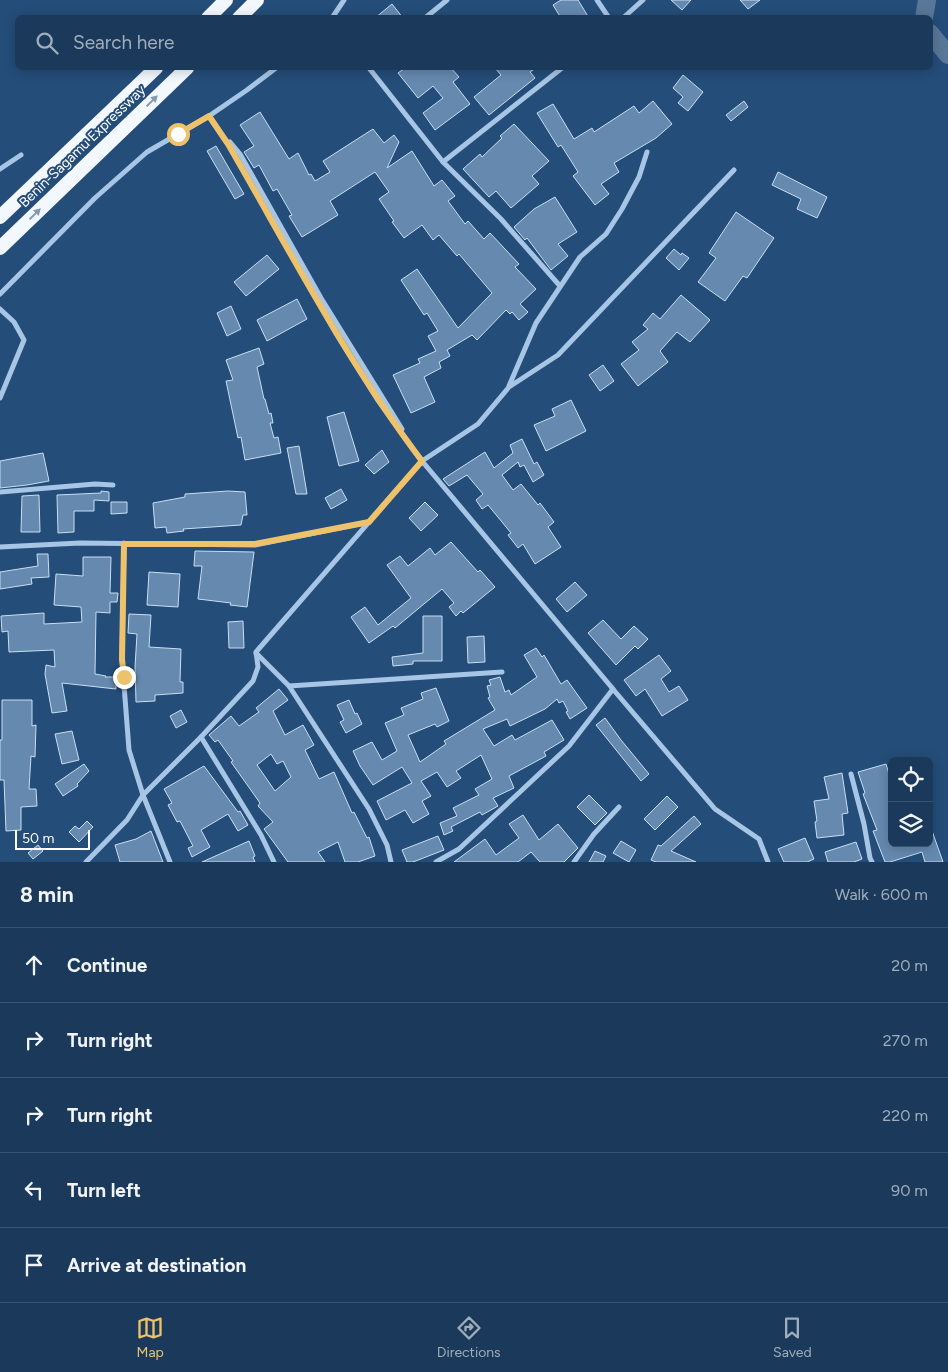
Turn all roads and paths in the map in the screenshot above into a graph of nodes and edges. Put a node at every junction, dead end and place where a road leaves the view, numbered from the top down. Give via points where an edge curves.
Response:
1 (226, 0) edge
2 (257, 0) edge
3 (344, 0) edge
4 (447, 0) edge
5 (597, 0) edge
6 (643, 0) edge
7 (211, 15) edge
8 (242, 15) edge
9 (334, 15) edge
10 (430, 15) edge
11 (607, 15) edge
12 (626, 15) edge
13 (154, 70) edge
14 (185, 70) edge
15 (273, 70) edge
16 (371, 70) edge
17 (559, 70) edge
18 (209, 116) junction
19 (647, 152) dead end
20 (21, 155) dead end
21 (443, 162) junction
22 (0, 169) edge
23 (734, 170) dead end
24 (0, 217) edge
25 (0, 248) edge
26 (560, 286) junction
27 (0, 294) edge
28 (0, 309) edge
29 (509, 387) junction
30 (0, 398) edge
31 (422, 461) junction
32 (113, 485) dead end
33 (0, 492) edge
34 (369, 522) junction
35 (124, 544) junction
36 (0, 547) edge
37 (256, 652) junction
38 (502, 672) dead end
39 (289, 686) junction
40 (613, 689) junction
41 (201, 737) junction
42 (850, 774) dead end
43 (143, 794) junction
44 (620, 808) dead end
45 (86, 862) edge
46 (170, 862) edge
47 (274, 862) edge
48 (391, 862) edge
49 (436, 862) edge
50 (574, 862) edge
51 (768, 862) edge
52 (872, 862) edge

1 - 7 highway
2 - 8 highway
3 - 9 street
4 - 10 street
5 - 11 street
6 - 12 street
13 - 24 highway, Benin-Sagamu Expressway
25 -> 14 highway, Benin-Sagamu Expressway
15 - 18 street
16 - 21 street
17 - 21 street
18 - 27 street via 147,152 95,198
18 - 31 street via 240,154 321,298
19 - 26 street via 639,177 606,234 580,257
20 - 22 street
21 - 26 street via 501,219
23 - 29 street via 558,355
26 - 29 street via 536,323
28 - 30 street via 14,322 24,340
29 - 31 street via 478,424
31 - 34 street
31 - 40 street
32 - 33 street
34 - 35 street via 255,544
34 - 37 street
35 - 36 street
35 - 43 street via 122,659 129,750
37 - 39 street
37 - 41 street via 258,667 253,681
38 - 39 street
39 - 48 street via 370,808
40 - 49 street via 569,746 459,850
40 - 51 street via 715,809 758,839
41 - 43 street
41 - 47 street
42 - 52 street
43 - 45 street via 127,820
43 - 46 street
44 - 50 street via 594,834

